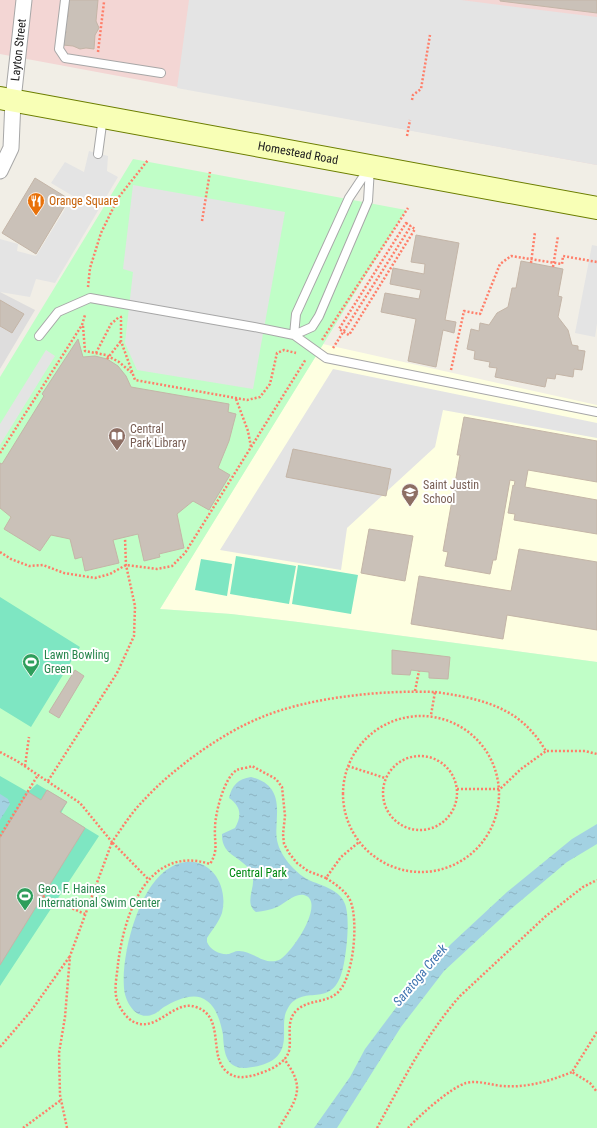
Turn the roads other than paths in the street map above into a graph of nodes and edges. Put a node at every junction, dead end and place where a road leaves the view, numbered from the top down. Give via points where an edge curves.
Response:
1 (24, 0) edge
2 (64, 0) edge
3 (161, 73) dead end
4 (7, 99) edge
5 (103, 117) junction
6 (98, 154) dead end
7 (370, 166) junction
8 (0, 171) edge
9 (597, 208) edge
10 (294, 335) junction
11 (39, 336) dead end
12 (597, 412) edge

1 - 4 street, Layton Street
2 - 3 lane via 59,49 65,58
4 - 5 main road, Homestead Road
4 - 8 street, Layton Street via 11,148
5 - 6 lane
5 - 7 main road, Homestead Road
7 - 9 main road, Homestead Road
7 - 10 lane via 349,198 296,314
7 - 10 lane via 368,201 319,316 312,327
10 - 11 lane via 90,298 58,312
10 - 12 lane via 326,358

